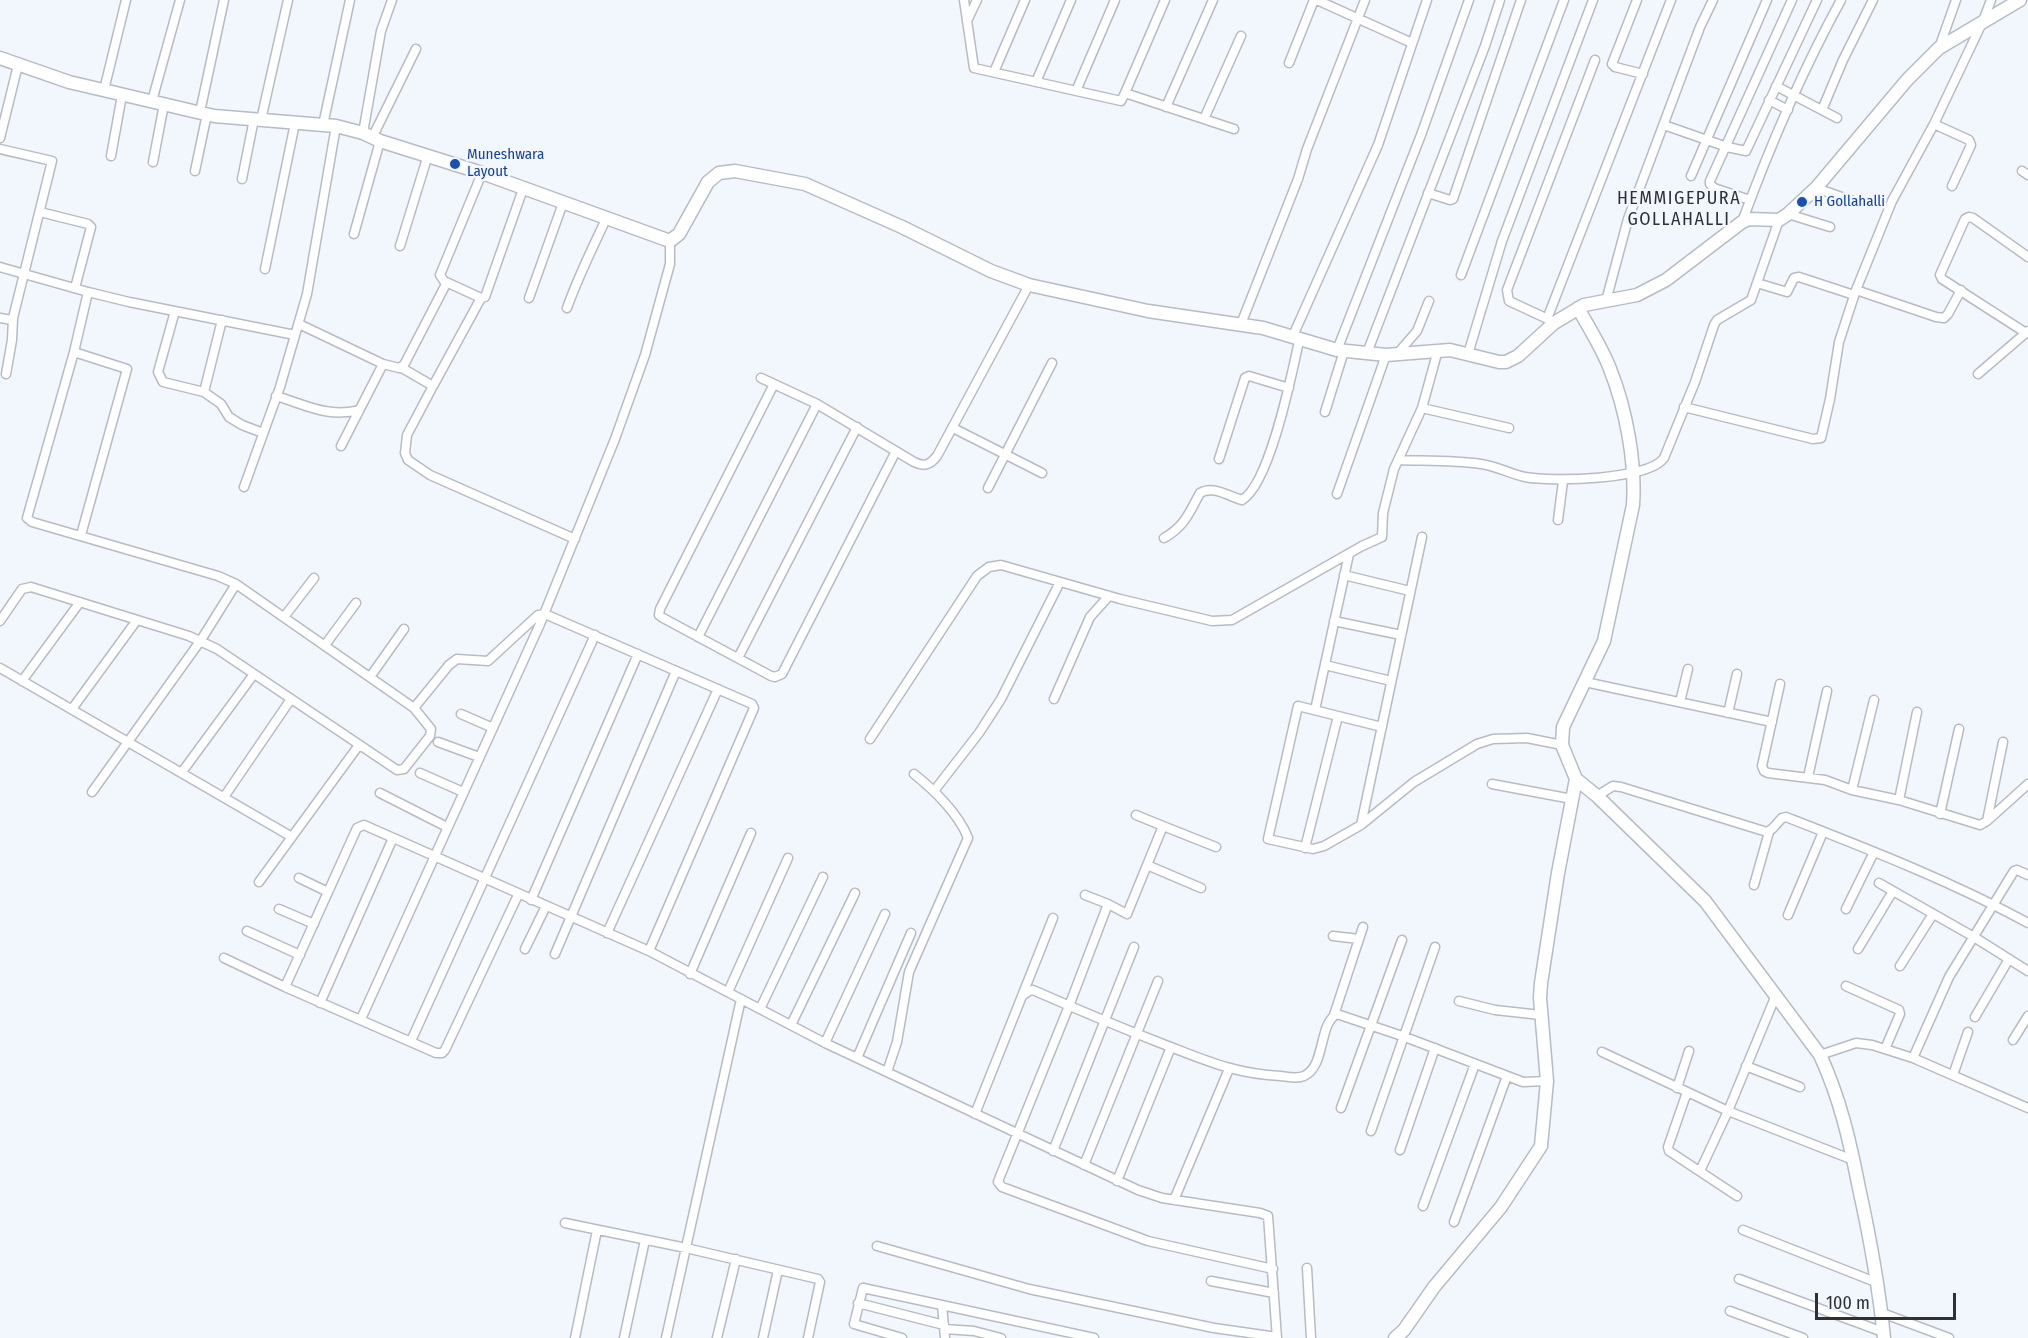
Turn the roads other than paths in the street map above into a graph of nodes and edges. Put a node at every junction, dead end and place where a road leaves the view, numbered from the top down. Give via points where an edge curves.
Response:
1 (126, 0) edge
2 (180, 0) edge
3 (224, 0) edge
4 (288, 0) edge
5 (350, 0) edge
6 (392, 0) edge
7 (964, 0) edge
8 (977, 0) edge
9 (1025, 0) edge
10 (1071, 0) edge
11 (1115, 0) edge
12 (1165, 0) edge
13 (1213, 0) edge
14 (1316, 0) edge
15 (1365, 0) edge
16 (1426, 0) edge
17 (1469, 0) edge
18 (1500, 0) edge
19 (1521, 0) edge
20 (1564, 0) edge
21 (1593, 0) edge
22 (1637, 0) edge
23 (1671, 0) edge
24 (1713, 0) edge
25 (1767, 0) edge
26 (1792, 0) edge
27 (1817, 0) edge
28 (1841, 0) edge
29 (1873, 0) edge
30 (1956, 0) edge
31 (1991, 0) edge
32 (2020, 0) edge
33 (1358, 18) junction
34 (967, 21) junction
35 (1983, 21) junction
36 (1240, 36) dead end
37 (1412, 43) junction
38 (1939, 48) junction
39 (416, 49) dead end
40 (0, 58) edge
41 (1595, 60) dead end
42 (1289, 63) dead end
43 (18, 65) junction
44 (994, 72) junction
45 (1643, 74) junction
46 (1036, 82) junction
47 (1776, 86) junction
48 (104, 90) junction
49 (1076, 91) junction
50 (1125, 93) junction
51 (122, 94) junction
52 (1795, 96) junction
53 (1769, 100) junction
54 (158, 103) junction
55 (1166, 106) junction
56 (1788, 110) junction
57 (1822, 110) junction
58 (204, 113) junction
59 (1837, 118) dead end
60 (258, 119) junction
61 (1204, 119) junction
62 (295, 123) junction
63 (1934, 124) junction
64 (329, 125) junction
65 (1664, 125) junction
66 (1234, 129) dead end
67 (372, 137) junction
68 (0, 138) edge
69 (1706, 139) junction
70 (1727, 147) junction
71 (0, 149) edge
72 (111, 156) dead end
73 (428, 156) junction
74 (153, 162) dead end
75 (195, 171) dead end
76 (482, 173) junction
77 (1691, 176) dead end
78 (242, 179) dead end
79 (1952, 186) dead end
80 (1816, 188) junction
81 (523, 189) junction
82 (1428, 193) junction
83 (1750, 200) junction
84 (1853, 201) dead end
85 (563, 203) junction
86 (40, 212) junction
87 (1784, 217) junction
88 (606, 219) junction
89 (1742, 222) junction
90 (1830, 227) dead end
91 (354, 234) dead end
92 (670, 241) junction
93 (400, 246) dead end
94 (2028, 257) edge
95 (0, 267) edge
96 (266, 269) dead end
97 (24, 274) junction
98 (1461, 275) dead end
99 (446, 282) junction
100 (1757, 284) junction
101 (1029, 285) junction
102 (75, 288) junction
103 (1961, 290) junction
104 (88, 292) junction
105 (1855, 292) junction
106 (481, 298) junction
107 (529, 298) dead end
108 (1429, 301) dead end
109 (1606, 301) junction
110 (567, 308) dead end
111 (1578, 308) junction
112 (175, 311) junction
113 (0, 318) edge
114 (13, 318) junction
115 (222, 320) junction
116 (1550, 321) junction
117 (299, 324) junction
118 (1241, 324) junction
119 (2027, 332) edge
120 (296, 335) junction
121 (1295, 339) junction
122 (1438, 350) junction
123 (1340, 351) junction
124 (74, 352) junction
125 (1368, 353) junction
126 (1468, 354) junction
127 (1392, 355) junction
128 (1052, 363) dead end
129 (383, 364) junction
130 (402, 368) junction
131 (6, 374) dead end
132 (1978, 374) dead end
133 (761, 378) dead end
134 (774, 384) junction
135 (433, 386) junction
136 (1289, 388) junction
137 (204, 392) junction
138 (276, 396) junction
139 (817, 404) junction
140 (1684, 407) junction
141 (1422, 408) junction
142 (359, 410) junction
143 (1325, 412) dead end
144 (856, 427) junction
145 (953, 428) junction
146 (1509, 428) dead end
147 (263, 433) junction
148 (341, 446) dead end
149 (896, 451) junction
150 (1005, 454) junction
151 (1219, 459) dead end
152 (1398, 460) junction
153 (1634, 472) junction
154 (1042, 473) dead end
155 (1563, 481) junction
156 (244, 487) dead end
157 (988, 488) dead end
158 (1337, 495) dead end
159 (1558, 520) dead end
160 (81, 535) junction
161 (1422, 537) dead end
162 (1164, 538) dead end
163 (575, 539) junction
164 (1349, 554) junction
165 (1344, 575) junction
166 (314, 578) dead end
167 (1060, 582) junction
168 (236, 584) junction
169 (1410, 591) junction
170 (1109, 596) junction
171 (80, 602) junction
172 (356, 603) dead end
173 (545, 614) junction
174 (284, 617) junction
175 (137, 620) junction
176 (0, 621) edge
177 (1334, 621) junction
178 (404, 629) dead end
179 (595, 635) junction
180 (1401, 635) junction
181 (698, 637) junction
182 (201, 640) junction
183 (325, 645) junction
184 (638, 654) junction
185 (738, 658) junction
186 (1325, 665) junction
187 (0, 668) edge
188 (1688, 669) dead end
189 (676, 671) junction
190 (254, 674) junction
191 (1737, 674) dead end
192 (370, 677) junction
193 (22, 681) junction
194 (1391, 681) junction
195 (1585, 682) junction
196 (1780, 684) dead end
197 (718, 689) junction
198 (1827, 691) dead end
199 (291, 699) junction
200 (1053, 699) dead end
201 (1874, 700) dead end
202 (1680, 702) junction
203 (414, 708) junction
204 (72, 709) junction
205 (1315, 710) junction
206 (1917, 712) dead end
207 (1728, 713) junction
208 (462, 714) dead end
209 (1338, 716) junction
210 (1772, 722) junction
211 (1382, 727) junction
212 (493, 728) junction
213 (1959, 729) dead end
214 (870, 739) dead end
215 (128, 741) junction
216 (438, 742) dead end
217 (2003, 742) dead end
218 (359, 745) junction
219 (1562, 745) junction
220 (479, 757) junction
221 (182, 772) junction
222 (420, 773) dead end
223 (914, 774) dead end
224 (1808, 777) junction
225 (1576, 780) junction
226 (1492, 784) dead end
227 (2028, 784) edge
228 (1852, 790) junction
229 (934, 791) junction
230 (93, 792) dead end
231 (463, 792) junction
232 (380, 793) dead end
233 (1597, 796) junction
234 (224, 797) junction
235 (1572, 799) junction
236 (1899, 800) junction
237 (1940, 814) junction
238 (1136, 815) dead end
239 (1987, 821) junction
240 (1361, 825) junction
241 (1163, 826) junction
242 (447, 827) junction
243 (1769, 832) junction
244 (1823, 832) junction
245 (751, 833) dead end
246 (292, 837) junction
247 (393, 838) junction
248 (1216, 847) dead end
249 (1305, 848) junction
250 (1874, 852) junction
251 (434, 857) junction
252 (788, 858) dead end
253 (1147, 865) junction
254 (2028, 875) edge
255 (823, 877) dead end
256 (298, 878) dead end
257 (485, 880) junction
258 (259, 882) dead end
259 (1879, 883) dead end
260 (1754, 885) dead end
261 (1201, 888) dead end
262 (1893, 891) junction
263 (328, 892) junction
264 (855, 893) dead end
265 (518, 895) junction
266 (1085, 895) dead end
267 (531, 900) junction
268 (1108, 904) junction
269 (1994, 905) junction
270 (546, 906) junction
271 (279, 909) dead end
272 (1846, 909) dead end
273 (885, 914) dead end
274 (1933, 914) junction
275 (1788, 915) dead end
276 (572, 917) junction
277 (1053, 918) dead end
278 (2028, 923) edge
279 (314, 924) junction
280 (1364, 927) dead end
281 (247, 931) dead end
282 (607, 933) junction
283 (911, 933) dead end
284 (1333, 936) dead end
285 (1974, 937) junction
286 (1359, 939) junction
287 (1402, 940) dead end
288 (1134, 947) dead end
289 (1435, 947) dead end
290 (525, 949) dead end
291 (1858, 949) dead end
292 (649, 951) junction
293 (555, 954) dead end
294 (300, 955) junction
295 (224, 958) dead end
296 (2009, 959) junction
297 (1900, 966) dead end
298 (2028, 971) edge
299 (690, 974) junction
300 (1158, 981) dead end
301 (285, 987) junction
302 (1846, 987) dead end
303 (728, 992) junction
304 (1776, 995) junction
305 (1022, 996) junction
306 (741, 999) junction
307 (1458, 1001) dead end
308 (321, 1003) junction
309 (1069, 1006) junction
310 (760, 1009) junction
311 (1334, 1015) junction
312 (1541, 1015) junction
313 (2028, 1016) edge
314 (1975, 1017) dead end
315 (362, 1019) junction
316 (1106, 1022) junction
317 (791, 1025) junction
318 (1372, 1025) junction
319 (2025, 1027) edge
320 (1968, 1032) dead end
321 (1137, 1034) junction
322 (1405, 1036) junction
323 (2013, 1040) dead end
324 (411, 1041) junction
325 (825, 1042) junction
326 (1171, 1047) junction
327 (1435, 1048) junction
328 (1885, 1049) junction
329 (1689, 1051) dead end
330 (1602, 1052) dead end
331 (1820, 1055) junction
332 (857, 1058) junction
333 (1913, 1058) junction
334 (1475, 1064) junction
335 (1746, 1066) junction
336 (1229, 1070) junction
337 (887, 1072) junction
338 (1953, 1075) junction
339 (1508, 1076) junction
340 (1547, 1082) junction
341 (1800, 1087) dead end
342 (1677, 1088) junction
343 (1687, 1092) junction
344 (1341, 1108) dead end
345 (2028, 1108) edge
346 (1728, 1111) junction
347 (975, 1114) junction
348 (1371, 1131) dead end
349 (1017, 1133) junction
350 (1400, 1150) dead end
351 (1053, 1151) junction
352 (1854, 1160) junction
353 (1084, 1165) junction
354 (1700, 1171) junction
355 (1118, 1181) junction
356 (1737, 1196) dead end
357 (1174, 1200) junction
358 (1423, 1206) dead end
359 (1454, 1222) dead end
360 (565, 1223) dead end
361 (597, 1230) junction
362 (1743, 1230) dead end
363 (645, 1240) junction
364 (877, 1246) dead end
365 (686, 1248) junction
366 (735, 1259) junction
367 (1307, 1268) dead end
368 (1273, 1269) junction
369 (778, 1270) junction
370 (1739, 1279) dead end
371 (1211, 1281) dead end
372 (1878, 1283) junction
373 (1274, 1293) junction
374 (858, 1303) junction
375 (942, 1305) junction
376 (1730, 1311) dead end
377 (1882, 1313) junction
378 (945, 1330) edge
379 (1883, 1335) edge
380 (575, 1338) edge
381 (624, 1338) edge
382 (666, 1338) edge
383 (717, 1338) edge
384 (763, 1338) edge
385 (808, 1338) edge
386 (902, 1338) edge
387 (1001, 1338) edge
388 (1094, 1338) edge
389 (1277, 1338) edge
390 (1311, 1338) edge
391 (1395, 1338) edge
392 (1803, 1338) edge
393 (1949, 1338) edge

1 - 48 street
2 - 54 street
3 - 58 street
4 - 60 street
5 - 64 street
6 - 67 street via 381,31
7 - 34 street
8 - 34 street
9 - 44 street
10 - 46 street
11 - 49 street
12 - 50 street
13 - 55 street
14 - 33 street
14 - 42 street
15 - 33 street
16 - 37 street
17 - 123 street
18 - 82 street
19 - 82 street via 1453,199
20 - 98 street
21 - 126 street via 1502,241
22 - 45 street via 1612,64
23 - 45 street
24 - 65 street
25 - 69 street
26 - 70 street
27 - 47 street
28 - 52 street
29 - 57 street
30 - 38 street
31 - 35 street
32 - 35 street
33 - 37 street
33 - 118 street
34 - 44 street via 974,68
35 - 38 street
35 - 63 street
36 - 61 street
37 - 121 street via 1378,145
38 - 80 street
39 - 67 street
40 - 43 street
41 - 116 street via 1507,290 1509,301
43 - 48 street
43 - 68 street
44 - 46 street
45 - 116 street
46 - 49 street
47 - 52 street
47 - 53 street
48 - 51 street
49 - 50 street via 1121,101
50 - 55 street
51 - 54 street
51 - 72 street
52 - 56 street
52 - 57 street
53 - 56 street
53 - 70 street via 1747,149
54 - 58 street
54 - 74 street
55 - 61 street
56 - 83 street
57 - 59 street
58 - 60 street
58 - 75 street
60 - 62 street
60 - 78 street
61 - 66 street
62 - 64 street
62 - 96 street
63 - 79 street via 1969,140 1971,145
63 - 105 street via 1892,201
64 - 67 street
64 - 117 street via 307,294
65 - 69 street
65 - 109 street via 1628,219
67 - 73 street
67 - 91 street
69 - 70 street
69 - 77 street
70 - 83 street via 1710,184
71 - 86 street via 52,161
73 - 76 street
73 - 93 street
76 - 81 street
76 - 99 street via 440,275
80 - 84 street
80 - 87 street
81 - 85 street
81 - 106 street via 487,295
82 - 125 street
83 - 89 street
85 - 88 street
85 - 107 street
86 - 97 street
86 - 102 street via 91,227
87 - 89 street
87 - 90 street
87 - 100 street
88 - 92 street
88 - 110 street via 578,275
89 - 109 street via 1666,280 1637,295
92 - 101 street via 679,234 708,182 719,173 735,171 805,184 992,272
92 - 163 street via 670,264 645,355
94 - 103 street via 1969,217 1941,271 1942,279
95 - 97 street
97 - 102 street
97 - 114 street
99 - 106 street
99 - 130 street
100 - 105 street via 1787,292 1794,278 1799,278
100 - 140 street via 1749,302 1715,322
101 - 118 street via 1148,311
101 - 145 street
102 - 104 street
103 - 105 street via 1944,318
103 - 119 street
104 - 112 street
104 - 124 street
105 - 140 street via 1839,342 1820,439
106 - 135 street
108 - 127 street via 1417,330
109 - 111 street
111 - 116 street
111 - 153 street via 1610,368
112 - 115 street
112 - 137 street via 158,372 160,378
113 - 114 street
114 - 131 street
115 - 120 street
115 - 137 street
116 - 126 street via 1513,359 1499,362
117 - 120 street
117 - 129 street
118 - 121 street
119 - 132 street
120 - 138 street
121 - 123 street
121 - 136 street
122 - 126 street
122 - 127 street
122 - 141 street
123 - 125 street
123 - 143 street
124 - 160 street via 127,369
124 - 160 street via 27,515 32,522
125 - 127 street
127 - 158 street
128 - 150 street
129 - 130 street
129 - 142 street
130 - 135 street
133 - 134 street
134 - 139 street
134 - 181 street via 660,609 663,618
135 - 163 street via 407,435 408,460 430,475
136 - 151 street via 1245,378
136 - 162 street via 1279,428 1247,496 1242,500 1210,489 1203,491 1183,525
137 - 147 street via 221,404 229,417
138 - 142 street via 330,413
138 - 147 street
139 - 144 street
139 - 181 street
140 - 153 street via 1662,462
141 - 146 street
141 - 152 street
142 - 148 street
144 - 149 street
144 - 185 street
145 - 149 street via 937,456 927,465
145 - 150 street
147 - 156 street
149 - 185 street via 784,671 778,677 771,676
150 - 154 street
150 - 157 street
152 - 155 street via 1481,464 1524,477
152 - 164 street via 1383,513 1382,537
153 - 155 street
153 - 195 street via 1633,505 1609,622
155 - 159 street
160 - 168 street
161 - 169 street
163 - 173 street
164 - 165 street
164 - 170 street via 1232,620 1212,621
165 - 169 street
165 - 177 street
166 - 174 street
167 - 170 street
167 - 214 street via 1001,565 982,571
167 - 229 street via 1001,699
168 - 174 street
168 - 182 street
169 - 180 street
170 - 200 street via 1090,617
171 - 175 street
171 - 176 street via 26,587
171 - 193 street
172 - 183 street
173 - 179 street
173 - 203 street via 538,615 488,661 457,659
173 - 212 street
174 - 183 street
175 - 182 street
175 - 204 street
177 - 180 street
177 - 186 street
178 - 192 street
179 - 184 street
179 - 257 street
180 - 194 street
181 - 185 street
182 - 190 street
182 - 215 street
183 - 192 street
184 - 189 street
184 - 267 street
186 - 194 street
186 - 205 street
187 - 193 street
188 - 202 street
189 - 197 street
189 - 276 street
190 - 199 street
190 - 221 street
191 - 207 street
192 - 203 street
193 - 204 street
194 - 211 street
195 - 202 street
195 - 219 street via 1563,727
196 - 210 street
197 - 282 street
197 - 292 street via 752,704 754,710
198 - 224 street
199 - 218 street
199 - 234 street
201 - 228 street
202 - 207 street
203 - 218 street via 431,729 430,736 404,769 397,770
204 - 215 street
205 - 209 street
205 - 249 street via 1298,706 1268,838
206 - 236 street
207 - 210 street
208 - 212 street
209 - 211 street
209 - 249 street
210 - 224 street via 1764,771
211 - 240 street
212 - 220 street
213 - 237 street
215 - 221 street
215 - 230 street
216 - 220 street
217 - 239 street
218 - 246 street
219 - 225 street
219 - 240 street via 1527,738 1493,739 1477,744 1414,782
220 - 231 street
221 - 234 street
222 - 231 street
223 - 229 street
224 - 228 street
225 - 233 street
225 - 235 street
226 - 235 street
227 - 239 street
228 - 236 street
229 - 337 street via 968,838 909,972 897,1042
231 - 242 street
232 - 242 street
233 - 243 street via 1612,786 1621,787
233 - 304 street via 1699,894
234 - 246 street
235 - 312 street via 1544,956
236 - 237 street
237 - 239 street via 1976,825
238 - 241 street
240 - 249 street via 1324,846
241 - 248 street
241 - 253 street
242 - 251 street
243 - 244 street via 1783,817
243 - 260 street
244 - 250 street
244 - 275 street
245 - 299 street
246 - 258 street
247 - 251 street
247 - 263 street via 359,826
247 - 308 street
250 - 269 street
250 - 272 street
251 - 257 street
251 - 315 street
252 - 303 street
253 - 261 street
253 - 268 street via 1127,914
254 - 269 street via 2013,871
255 - 310 street
256 - 263 street
257 - 265 street
257 - 324 street
259 - 262 street
262 - 274 street
262 - 291 street
263 - 279 street
264 - 317 street
265 - 267 street
265 - 324 street via 446,1050 436,1053
266 - 268 street
267 - 270 street
268 - 309 street
269 - 278 street
269 - 285 street
270 - 276 street
270 - 290 street
271 - 279 street
273 - 325 street
274 - 285 street
274 - 297 street
276 - 282 street
276 - 293 street
277 - 305 street
279 - 294 street
280 - 286 street
281 - 294 street
282 - 292 street
283 - 332 street
284 - 286 street
285 - 296 street
285 - 333 street via 1949,976
286 - 311 street
287 - 318 street
288 - 316 street
289 - 322 street
292 - 299 street
294 - 301 street
295 - 301 street
296 - 298 street
296 - 314 street
299 - 303 street
300 - 321 street
301 - 308 street
302 - 328 street via 1899,1010
303 - 306 street
304 - 331 street
304 - 335 street
305 - 309 street via 1033,990
305 - 347 street
306 - 310 street
306 - 365 street
307 - 312 street
308 - 315 street
309 - 316 street
309 - 349 street
310 - 317 street
311 - 318 street
311 - 336 street via 1314,1066 1304,1076
312 - 340 street
313 - 319 street
315 - 324 street
316 - 321 street
316 - 351 street
317 - 325 street
318 - 322 street
318 - 344 street
319 - 323 street
320 - 338 street
321 - 326 street
321 - 353 street
322 - 327 street
322 - 348 street
325 - 332 street
326 - 336 street
326 - 355 street
327 - 334 street
327 - 350 street
328 - 331 street via 1856,1043
328 - 333 street
329 - 342 street
330 - 342 street
331 - 352 street via 1833,1083
332 - 337 street
333 - 338 street
334 - 339 street
334 - 358 street
335 - 341 street
335 - 346 street
336 - 357 street
337 - 347 street
338 - 345 street
339 - 340 street via 1523,1082
339 - 359 street
340 - 391 street via 1538,1151 1501,1207
342 - 343 street
343 - 346 street
343 - 354 street via 1668,1147
346 - 352 street
346 - 354 street
347 - 349 street
349 - 351 street
349 - 368 street via 998,1182 1002,1187 1148,1241
351 - 353 street
352 - 372 street
353 - 355 street
354 - 356 street
355 - 357 street
357 - 368 street via 1268,1216
360 - 361 street
361 - 363 street
361 - 380 street
362 - 372 street
363 - 365 street
363 - 381 street
364 - 389 street via 1029,1288
365 - 366 street
365 - 382 street
366 - 369 street
366 - 383 street
367 - 390 street
368 - 373 street
369 - 384 street
369 - 385 street via 820,1280
370 - 379 street
371 - 373 street
372 - 377 street
373 - 389 street
374 - 375 street via 864,1287
374 - 378 street
374 - 386 street via 856,1326
375 - 378 street
375 - 388 street
376 - 392 street
377 - 379 street
377 - 393 street
378 - 387 street via 974,1331

